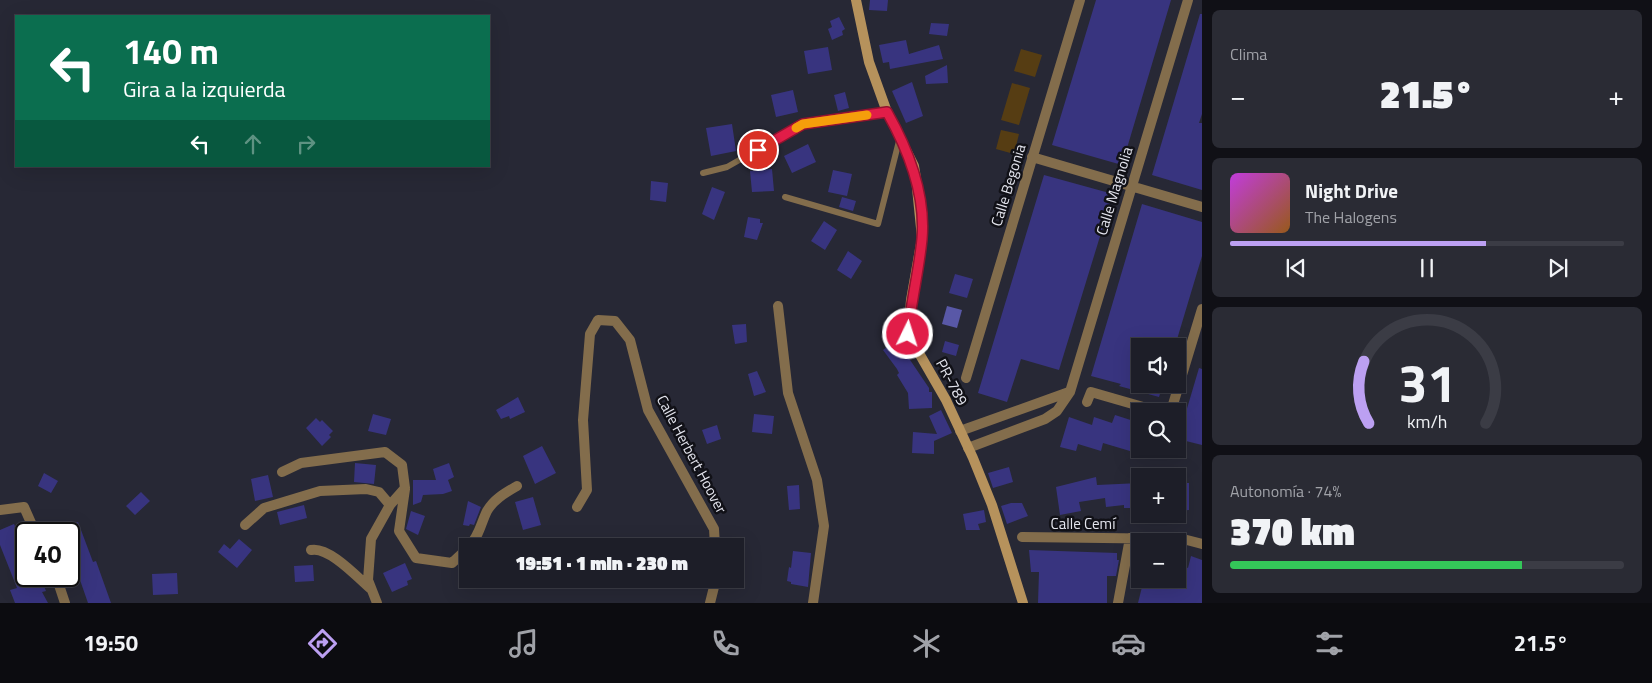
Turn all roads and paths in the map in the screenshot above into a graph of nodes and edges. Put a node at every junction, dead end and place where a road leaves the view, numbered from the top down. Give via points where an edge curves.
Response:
1 (856, 0) edge
2 (1080, 0) edge
3 (1188, 0) edge
4 (887, 112) junction
5 (901, 136) junction
6 (1032, 157) junction
7 (703, 172) dead end
8 (1131, 186) junction
9 (784, 197) dead end
10 (1202, 207) edge
11 (778, 306) dead end
12 (1202, 309) edge
13 (966, 378) dead end
14 (1070, 392) junction
15 (1087, 402) dead end
16 (1173, 403) edge
17 (1131, 404) edge
18 (960, 431) junction
19 (968, 448) junction
20 (282, 472) dead end
21 (517, 486) dead end
22 (405, 488) junction
23 (390, 505) junction
24 (577, 507) dead end
25 (0, 510) edge
26 (31, 522) edge
27 (245, 525) dead end
28 (1022, 537) dead end
29 (475, 538) edge
30 (715, 538) edge
31 (1130, 538) junction
32 (1202, 544) edge
33 (311, 550) dead end
34 (459, 556) edge
35 (60, 587) edge
36 (714, 588) edge
37 (372, 590) junction
38 (65, 603) edge
39 (377, 603) edge
40 (710, 603) edge
41 (813, 603) edge
42 (1023, 603) edge
43 (1118, 603) edge

1 - 4 street, PR-789 / PR-789 via 869,62
2 - 6 street, Calle Begonia
3 - 8 street, Calle Magnolia
4 - 5 street, PR-789 / PR-789
4 - 7 lane via 803,124 727,167
5 - 9 lane via 878,224
5 - 18 street, PR-789 / PR-789 via 914,166 922,238 908,334
6 - 8 street
6 - 13 street, Calle Begonia
8 - 10 street
8 - 14 street, Calle Magnolia
11 - 41 street via 788,392 817,480 824,526
12 - 16 street
14 - 18 street
14 - 19 street, Calle Magnolia via 1057,411 1045,419
15 - 17 street via 1091,392
18 - 19 street, PR-789 / PR-789
19 - 42 street, PR-789 / PR-789 via 992,505
20 - 22 street via 301,463 385,452 402,465
21 - 29 street via 498,497
22 - 23 street
22 - 34 street via 399,531 416,558 452,563
23 - 27 street via 379,492 320,491 264,508
23 - 37 street via 371,539 368,580
24 - 30 street, Calle Herbert Hoover via 587,490 583,420 590,334 598,320 615,321 630,340 648,410 714,529
25 - 26 street via 24,507
28 - 31 street, Calle Cemí
31 - 32 street, Calle Cemí via 1183,539
31 - 43 street
33 - 37 street via 330,554
35 - 38 street
36 - 40 street
37 - 39 street

